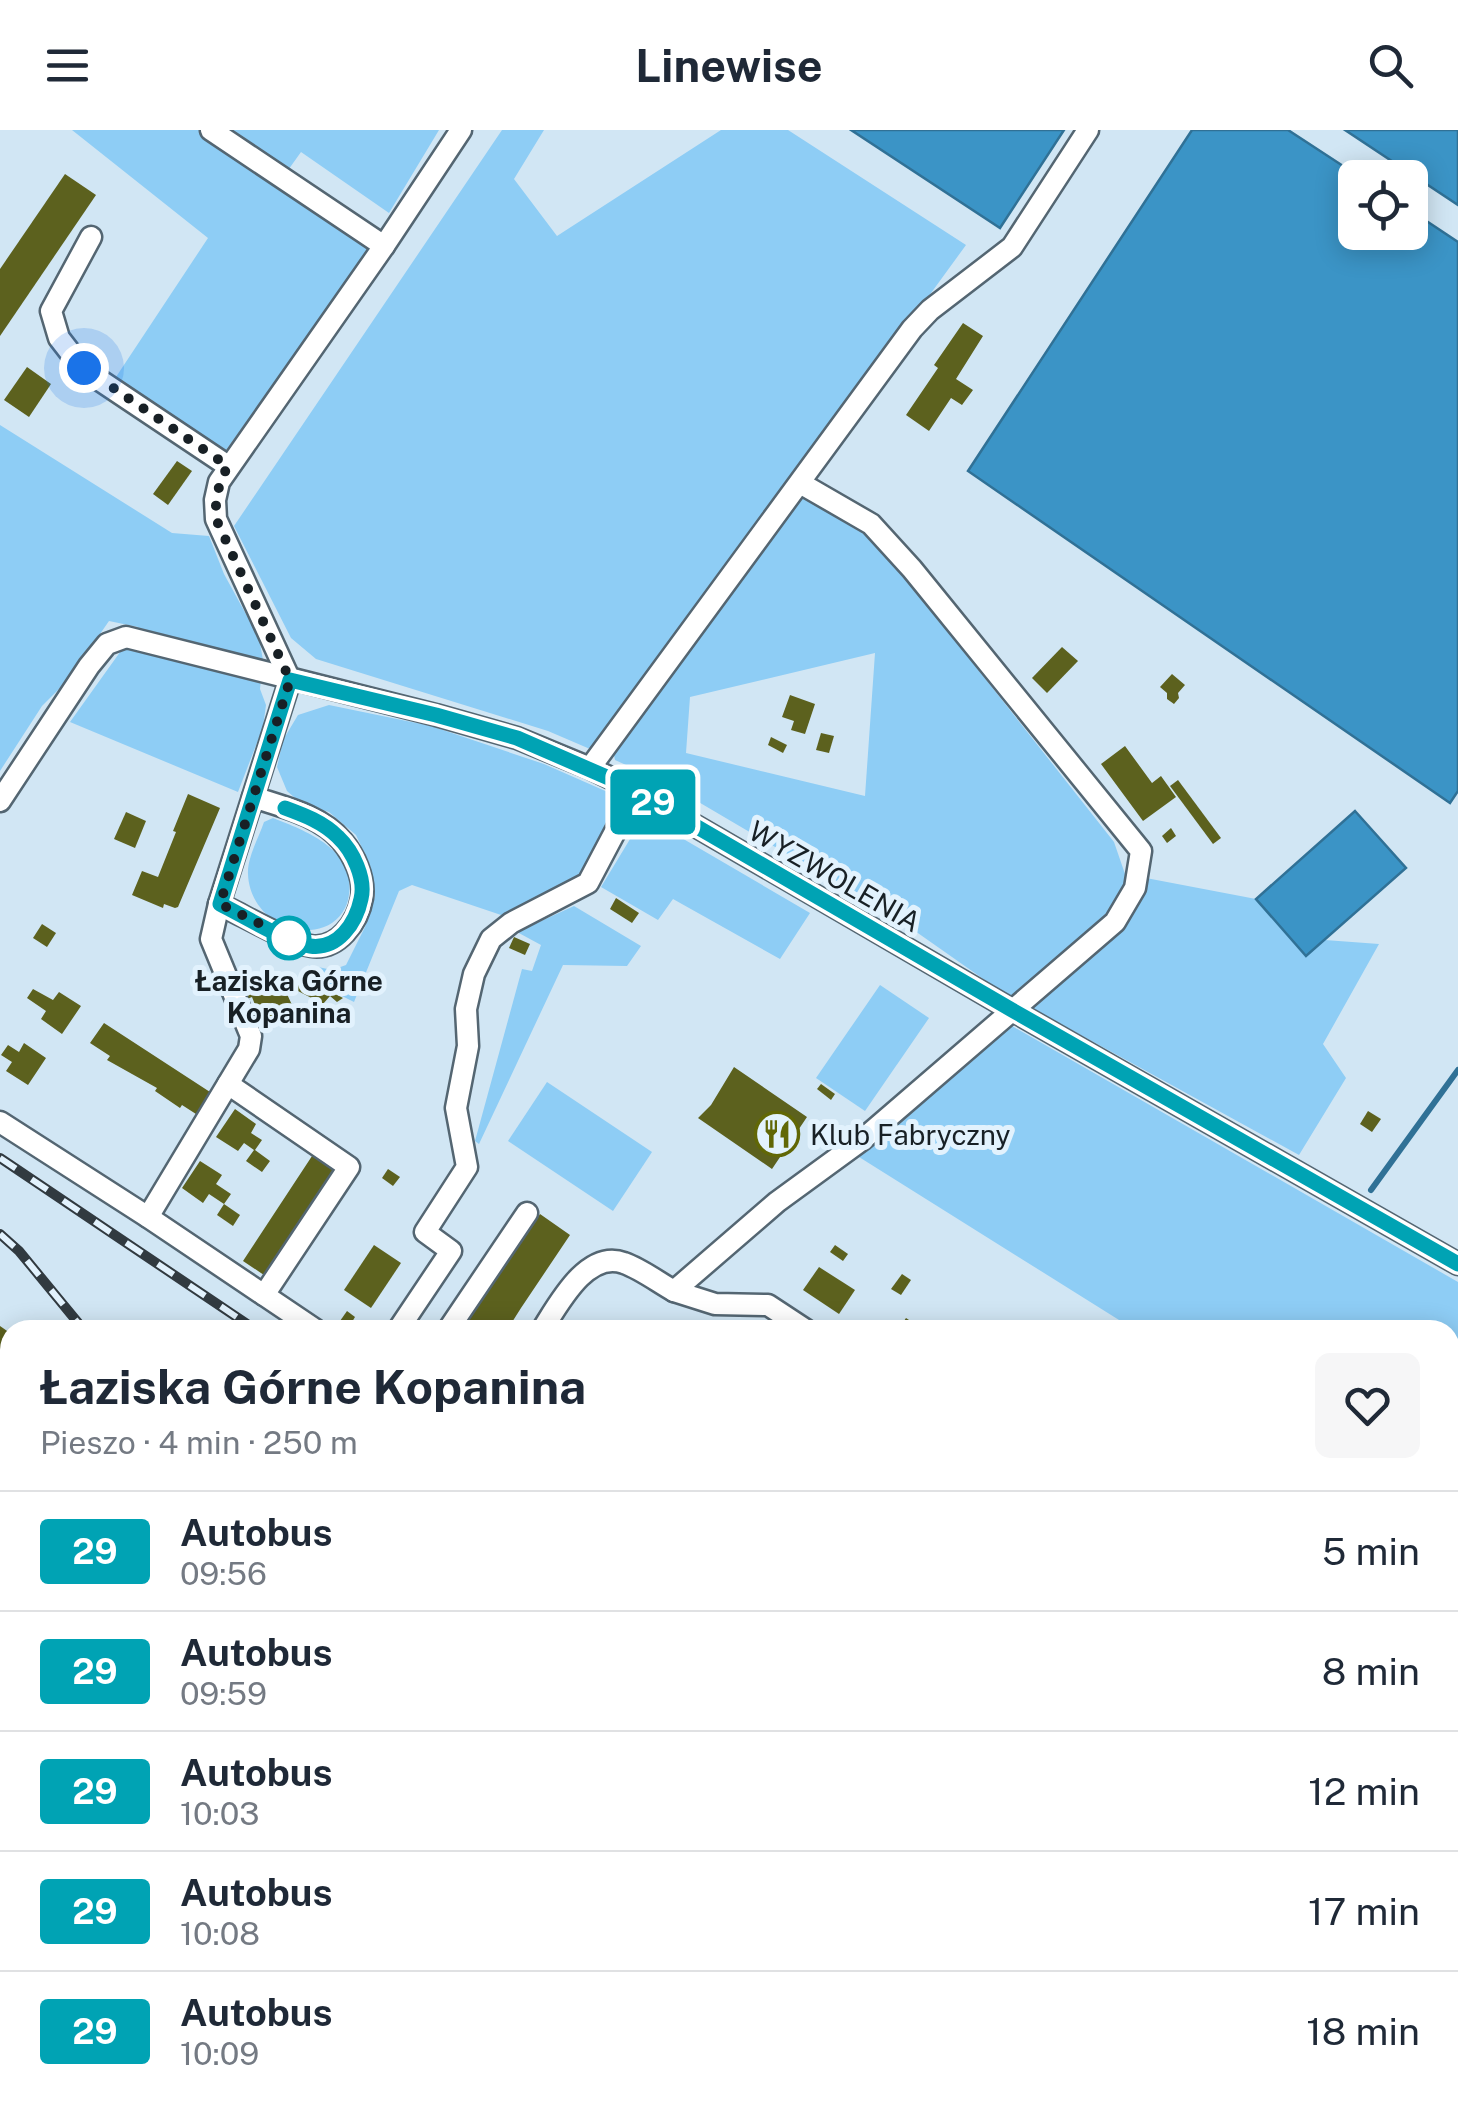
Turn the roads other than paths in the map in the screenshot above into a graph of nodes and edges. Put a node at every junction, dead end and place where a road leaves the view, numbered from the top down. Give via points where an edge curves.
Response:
1 (211, 130) edge
2 (461, 130) edge
3 (1088, 130) edge
4 (91, 237) dead end
5 (384, 246) junction
6 (228, 466) junction
7 (800, 483) junction
8 (290, 680) junction
9 (590, 768) junction
10 (636, 792) junction
11 (253, 797) junction
12 (0, 801) edge
13 (220, 904) junction
14 (1012, 1010) junction
15 (228, 1084) junction
16 (0, 1122) edge
17 (527, 1213) dead end
18 (148, 1218) junction
19 (1458, 1264) edge
20 (674, 1291) junction
21 (264, 1295) junction
22 (301, 1320) edge
23 (405, 1320) edge
24 (455, 1320) edge
25 (548, 1320) edge
26 (791, 1320) edge

1 - 5 street
2 - 5 street
3 - 7 street via 1012,247 912,329
4 - 6 street via 52,311 58,338 84,368
5 - 6 street
6 - 8 street via 219,482 216,519
7 - 9 street
7 - 14 street via 872,524 1141,851 1135,888 1115,922
8 - 9 street, WYZWOLENIA via 517,738
8 - 11 street
8 - 12 street, WYZWOLENIA via 126,637 108,644
9 - 10 street, WYZWOLENIA
10 - 14 street, WYZWOLENIA
10 - 23 street via 588,883 511,923 491,939 474,974 456,1108 467,1167 425,1232 451,1251
11 - 13 street
11 - 13 street via 318,820 341,838 358,864 362,897 350,927 334,944 312,946
13 - 15 street via 211,939 251,1036
14 - 19 street, WYZWOLENIA
14 - 20 street
15 - 18 street
15 - 21 street via 349,1167
16 - 18 street
17 - 24 street
18 - 21 street
20 - 25 street via 623,1262 602,1262 568,1290
20 - 26 street via 714,1304 768,1305
21 - 22 street

